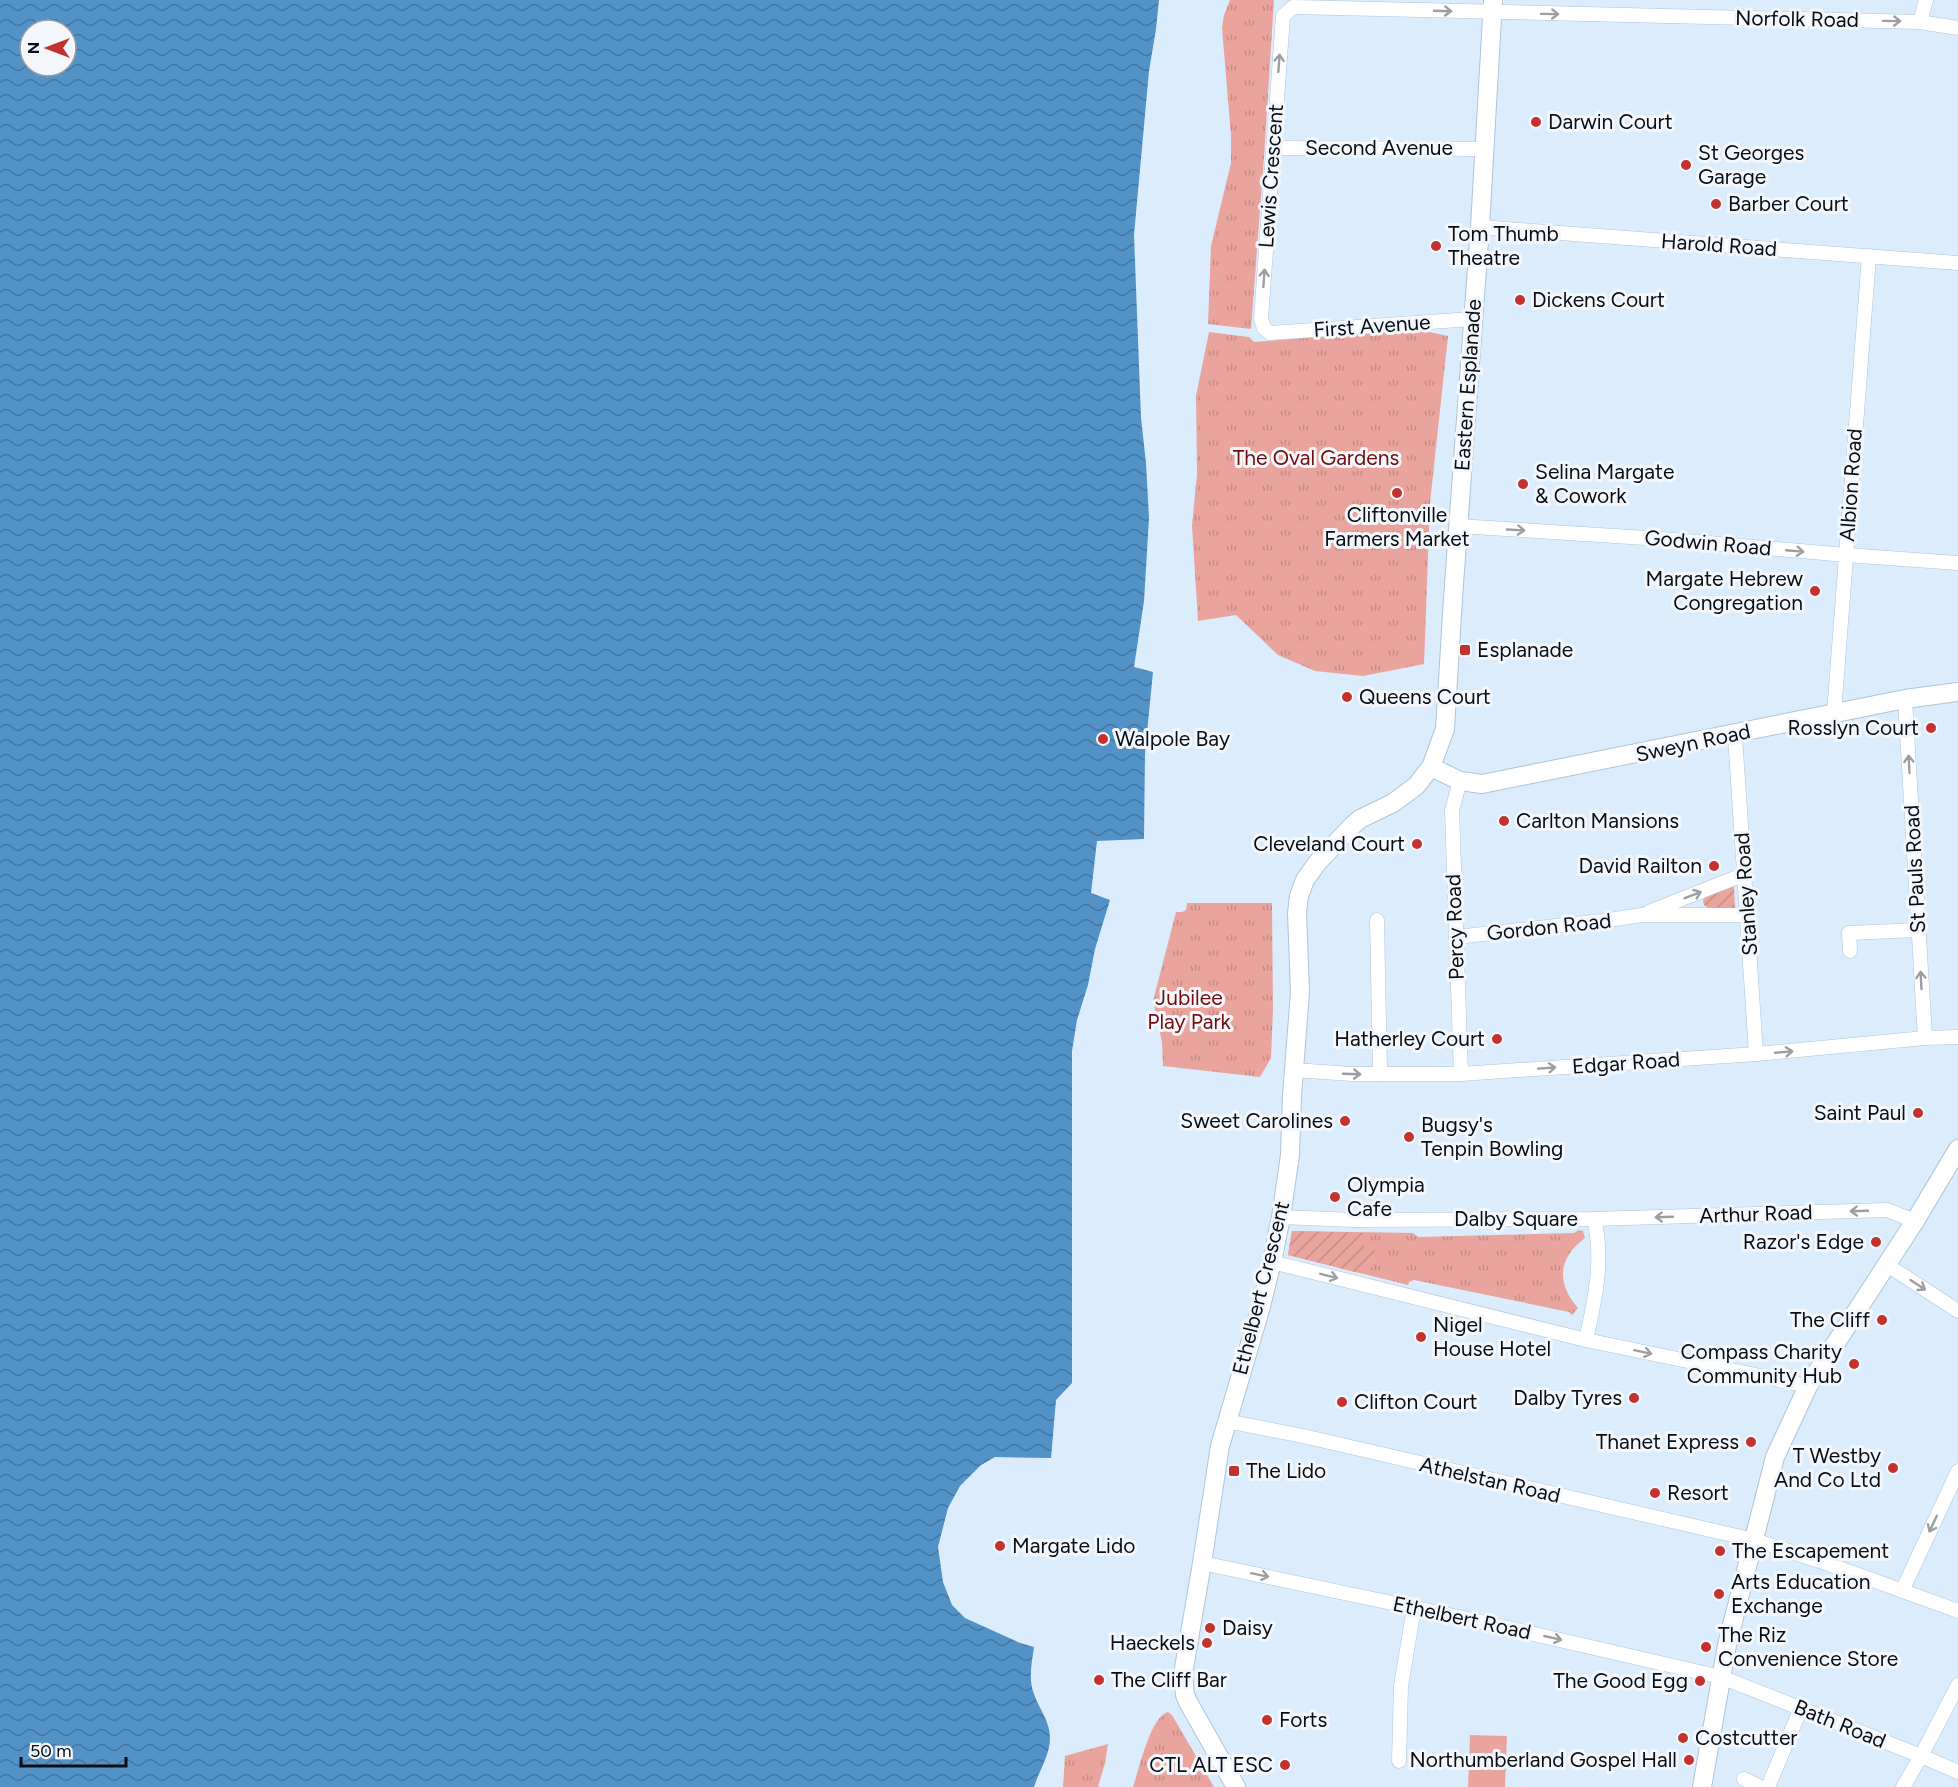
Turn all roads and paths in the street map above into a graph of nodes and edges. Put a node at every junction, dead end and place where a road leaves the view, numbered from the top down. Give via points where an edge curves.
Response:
1 (1926, 0) edge
2 (1492, 6) edge
3 (1283, 16) joint
4 (1920, 22) junction
5 (1958, 28) edge
6 (1273, 148) junction
7 (1484, 148) junction
8 (1480, 227) junction
9 (1869, 256) junction
10 (1958, 263) edge
11 (1473, 319) junction
12 (1270, 333) joint
13 (1458, 526) junction
14 (1846, 555) junction
15 (1958, 563) edge
16 (1958, 692) edge
17 (1905, 699) junction
18 (1834, 713) junction
19 (1735, 735) junction
20 (1431, 767) junction
21 (1460, 781) junction
22 (1317, 863) joint
23 (1745, 874) junction
24 (1641, 915) junction
25 (1748, 915) junction
26 (1377, 920) dead end
27 (1918, 930) junction
28 (1456, 937) junction
29 (1850, 951) dead end
30 (1958, 1037) edge
31 (1925, 1038) junction
32 (1756, 1054) junction
33 (1294, 1070) junction
34 (1380, 1074) junction
35 (1461, 1074) junction
36 (1958, 1149) edge
37 (1281, 1217) junction
38 (1594, 1219) junction
39 (1915, 1221) junction
40 (1272, 1262) junction
41 (1887, 1265) junction
42 (1958, 1311) edge
43 (1586, 1340) junction
44 (1808, 1386) junction
45 (1226, 1421) junction
46 (1958, 1471) edge
47 (1754, 1540) junction
48 (1202, 1563) junction
49 (1902, 1591) junction
50 (1414, 1608) junction
51 (1958, 1611) edge
52 (1721, 1677) junction
53 (1958, 1685) edge
54 (1800, 1708) junction
55 (1922, 1756) junction
56 (1399, 1761) dead end
57 (1958, 1772) edge
58 (1744, 1779) dead end
59 (1236, 1787) edge
60 (1702, 1787) edge
61 (1760, 1787) edge
62 (1768, 1787) edge
63 (1903, 1787) edge

1 - 4 street
3 -> 2 street, Norfolk Road via 1293,7
2 -> 4 street, Norfolk Road
2 - 7 main road, Eastern Esplanade
6 -> 3 street, Lewis Crescent
4 - 5 street, Norfolk Road
6 - 7 street, Second Avenue
12 -> 6 street, Lewis Crescent via 1260,319
7 - 8 main road, Eastern Esplanade
8 - 9 street, Harold Road
8 - 11 main road, Eastern Esplanade
9 - 10 street, Harold Road
9 - 14 street, Albion Road
11 - 12 street, First Avenue
11 - 13 main road, Eastern Esplanade
13 -> 14 street, Godwin Road
13 - 20 main road, Eastern Esplanade via 1445,729
14 - 15 street, Godwin Road
14 - 18 street, Albion Road
16 - 17 main road, Sweyn Road
17 - 18 main road, Sweyn Road
27 -> 17 street, St Pauls Road
18 - 19 main road, Sweyn Road
19 - 21 main road, Sweyn Road via 1482,784
19 - 23 street, Stanley Road
20 - 21 main road, Sweyn Road
20 - 22 main road, Eastern Esplanade via 1406,795 1360,819
21 - 28 street, Percy Road via 1452,810
22 - 33 main road, Ethelbert Crescent via 1305,880 1297,913 1300,992
24 -> 23 street, Gordon Road
23 - 25 street, Stanley Road
24 - 25 street, Gordon Road
24 - 28 street, Gordon Road
25 - 32 street, Stanley Road
26 - 34 street
27 - 29 street via 1849,933
31 -> 27 street, St Pauls Road
28 - 35 street, Percy Road
30 - 31 street, Edgar Road
32 -> 31 street, Edgar Road
35 -> 32 street, Edgar Road
33 -> 34 street, Edgar Road
33 - 37 main road, Ethelbert Crescent via 1290,1155
34 - 35 street, Edgar Road
36 - 39 main road
37 - 38 street, Dalby Square
37 - 40 main road, Ethelbert Crescent
39 -> 38 street, Arthur Road via 1887,1210
38 - 43 street, Dalby Square via 1598,1272
39 - 41 main road
40 -> 43 street
40 - 45 main road, Ethelbert Crescent
41 -> 42 street
41 - 44 main road
43 -> 44 street
44 - 47 main road via 1775,1457
45 - 47 street, Athelstan Road
45 - 48 main road, Ethelbert Crescent
46 -> 49 street
47 - 49 street, Athelstan Road
47 - 52 main road
48 -> 50 street, Ethelbert Road
48 - 59 main road, Ethelbert Crescent via 1183,1674 1185,1695
49 - 51 street, Athelstan Road
50 -> 52 street, Ethelbert Road
50 - 56 street via 1401,1686
52 - 54 street, Bath Road
52 - 60 main road
53 - 55 street
54 - 55 street, Bath Road
54 - 62 street
55 - 57 street, Bath Road
55 - 63 street
58 - 61 street

